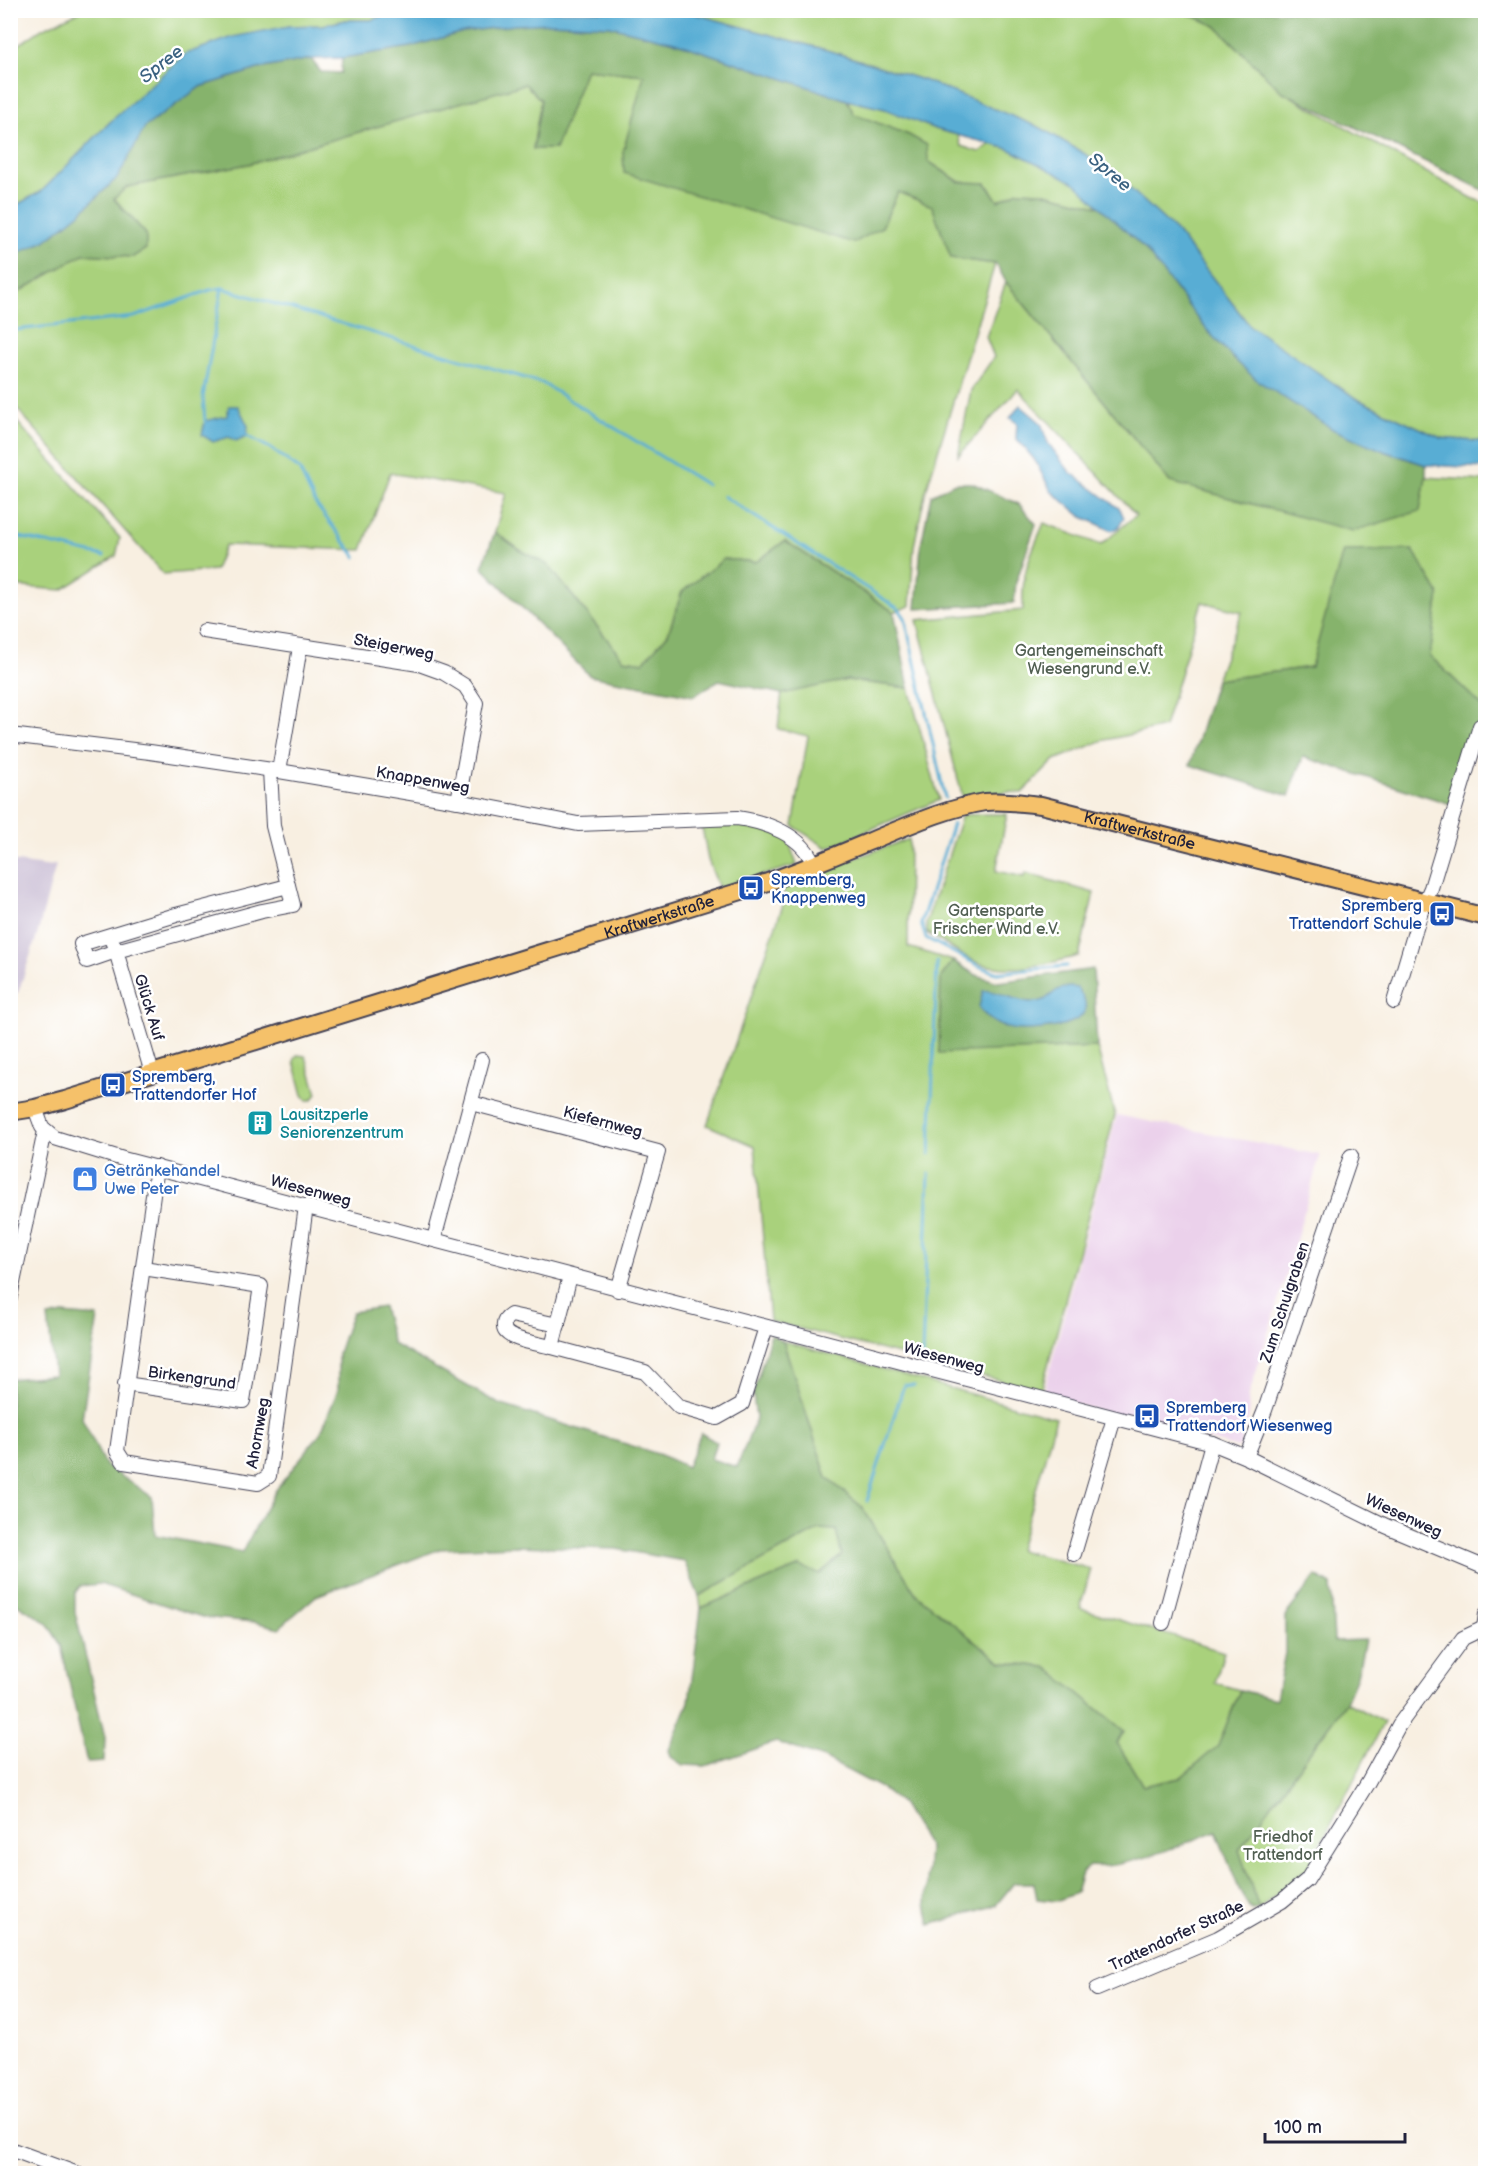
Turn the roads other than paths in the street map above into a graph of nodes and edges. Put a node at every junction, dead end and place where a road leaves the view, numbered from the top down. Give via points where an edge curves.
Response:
1 (204, 631) dead end
2 (300, 646) junction
3 (1480, 726) dead end
4 (10, 735) edge
5 (275, 771) junction
6 (458, 801) junction
7 (814, 865) junction
8 (288, 886) junction
9 (258, 893) junction
10 (1424, 902) junction
11 (262, 911) junction
12 (176, 915) junction
13 (1485, 917) edge
14 (181, 933) junction
15 (110, 936) junction
16 (116, 951) junction
17 (1394, 1002) dead end
18 (482, 1060) dead end
19 (152, 1072) junction
20 (471, 1103) junction
21 (35, 1108) junction
22 (10, 1112) edge
23 (45, 1131) junction
24 (1351, 1156) dead end
25 (157, 1167) junction
26 (306, 1206) junction
27 (434, 1239) junction
28 (143, 1268) junction
29 (570, 1276) junction
30 (618, 1290) junction
31 (10, 1297) edge
32 (558, 1324) junction
33 (766, 1327) junction
34 (552, 1347) junction
35 (125, 1384) junction
36 (1114, 1419) junction
37 (1212, 1443) junction
38 (1246, 1456) junction
39 (1074, 1554) dead end
40 (1485, 1568) edge
41 (1485, 1621) edge
42 (1164, 1623) dead end
43 (1485, 1647) edge
44 (1097, 1989) dead end
45 (10, 2149) edge
46 (78, 2174) edge

1 - 2 street, Steigerweg
2 - 5 street
2 - 6 street, Steigerweg via 419,664 465,686 476,703
3 - 10 street
4 - 5 street, Knappenweg
5 - 6 street, Knappenweg
5 - 8 street via 273,826
6 - 7 street, Knappenweg via 578,824 755,820 798,842
7 - 10 main road, Kraftwerkstraße via 929,817 987,802 1010,801 1041,805
7 - 19 main road, Kraftwerkstraße via 751,888
8 - 9 street
8 - 11 street via 293,905
9 - 11 street
9 - 12 street
10 - 13 main road, Kraftwerkstraße
10 - 17 street
11 - 14 street
12 - 14 street
12 - 15 street
14 - 16 street
15 - 16 street, Glück Auf
15 - 16 street via 81,944 87,961
16 - 19 street, Glück Auf
18 - 20 street
19 - 21 main road, Kraftwerkstraße
20 - 27 street
20 - 30 street, Kiefernweg via 657,1152
21 - 22 main road, Kraftwerkstraße
21 - 23 street
23 - 25 street, Wiesenweg via 63,1142
23 - 31 street
24 - 38 street, Zum Schulgraben
25 - 26 street, Wiesenweg
25 - 28 street, Birkengrund
26 - 27 street, Wiesenweg
26 - 35 street, Ahornweg via 269,1476 258,1483 124,1462 117,1451
27 - 29 street, Wiesenweg
28 - 35 street, Birkengrund
28 - 35 street, Birkengrund via 261,1286 243,1401
29 - 30 street, Wiesenweg
29 - 32 street
30 - 33 street, Wiesenweg
32 - 34 street
32 - 34 street via 511,1315 503,1325 511,1337
33 - 34 street via 742,1404 717,1418 680,1407 645,1372
33 - 36 street, Wiesenweg
36 - 37 street, Wiesenweg
36 - 39 street
37 - 38 street, Wiesenweg
37 - 42 street
38 - 40 street, Wiesenweg via 1386,1526
41 - 43 street
41 - 44 street, Trattendorfer Straße via 1463,1638 1399,1725 1307,1880 1282,1901 1218,1938
45 - 46 street

